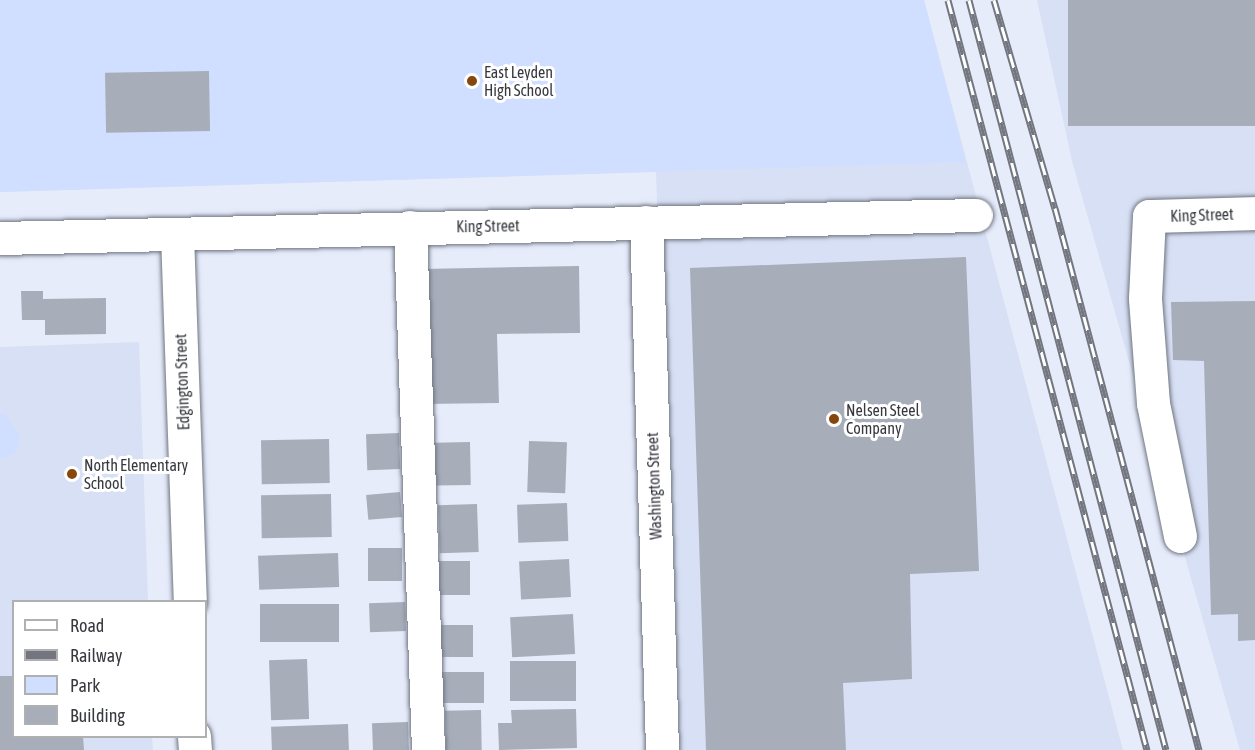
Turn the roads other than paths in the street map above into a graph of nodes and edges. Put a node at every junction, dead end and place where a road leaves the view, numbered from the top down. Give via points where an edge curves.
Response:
1 (1255, 213) edge
2 (976, 215) dead end
3 (646, 222) junction
4 (410, 227) junction
5 (177, 234) junction
6 (0, 238) edge
7 (1180, 536) dead end
8 (190, 600) edge
9 (428, 750) edge
10 (662, 750) edge

1 - 7 street, King Street via 1149,216 1145,298 1153,403
2 - 3 street, King Street
3 - 4 street, King Street
3 - 10 street, Washington Street
4 - 5 street, King Street
4 - 9 street
5 - 6 street, King Street
5 - 8 street, Edgington Street

